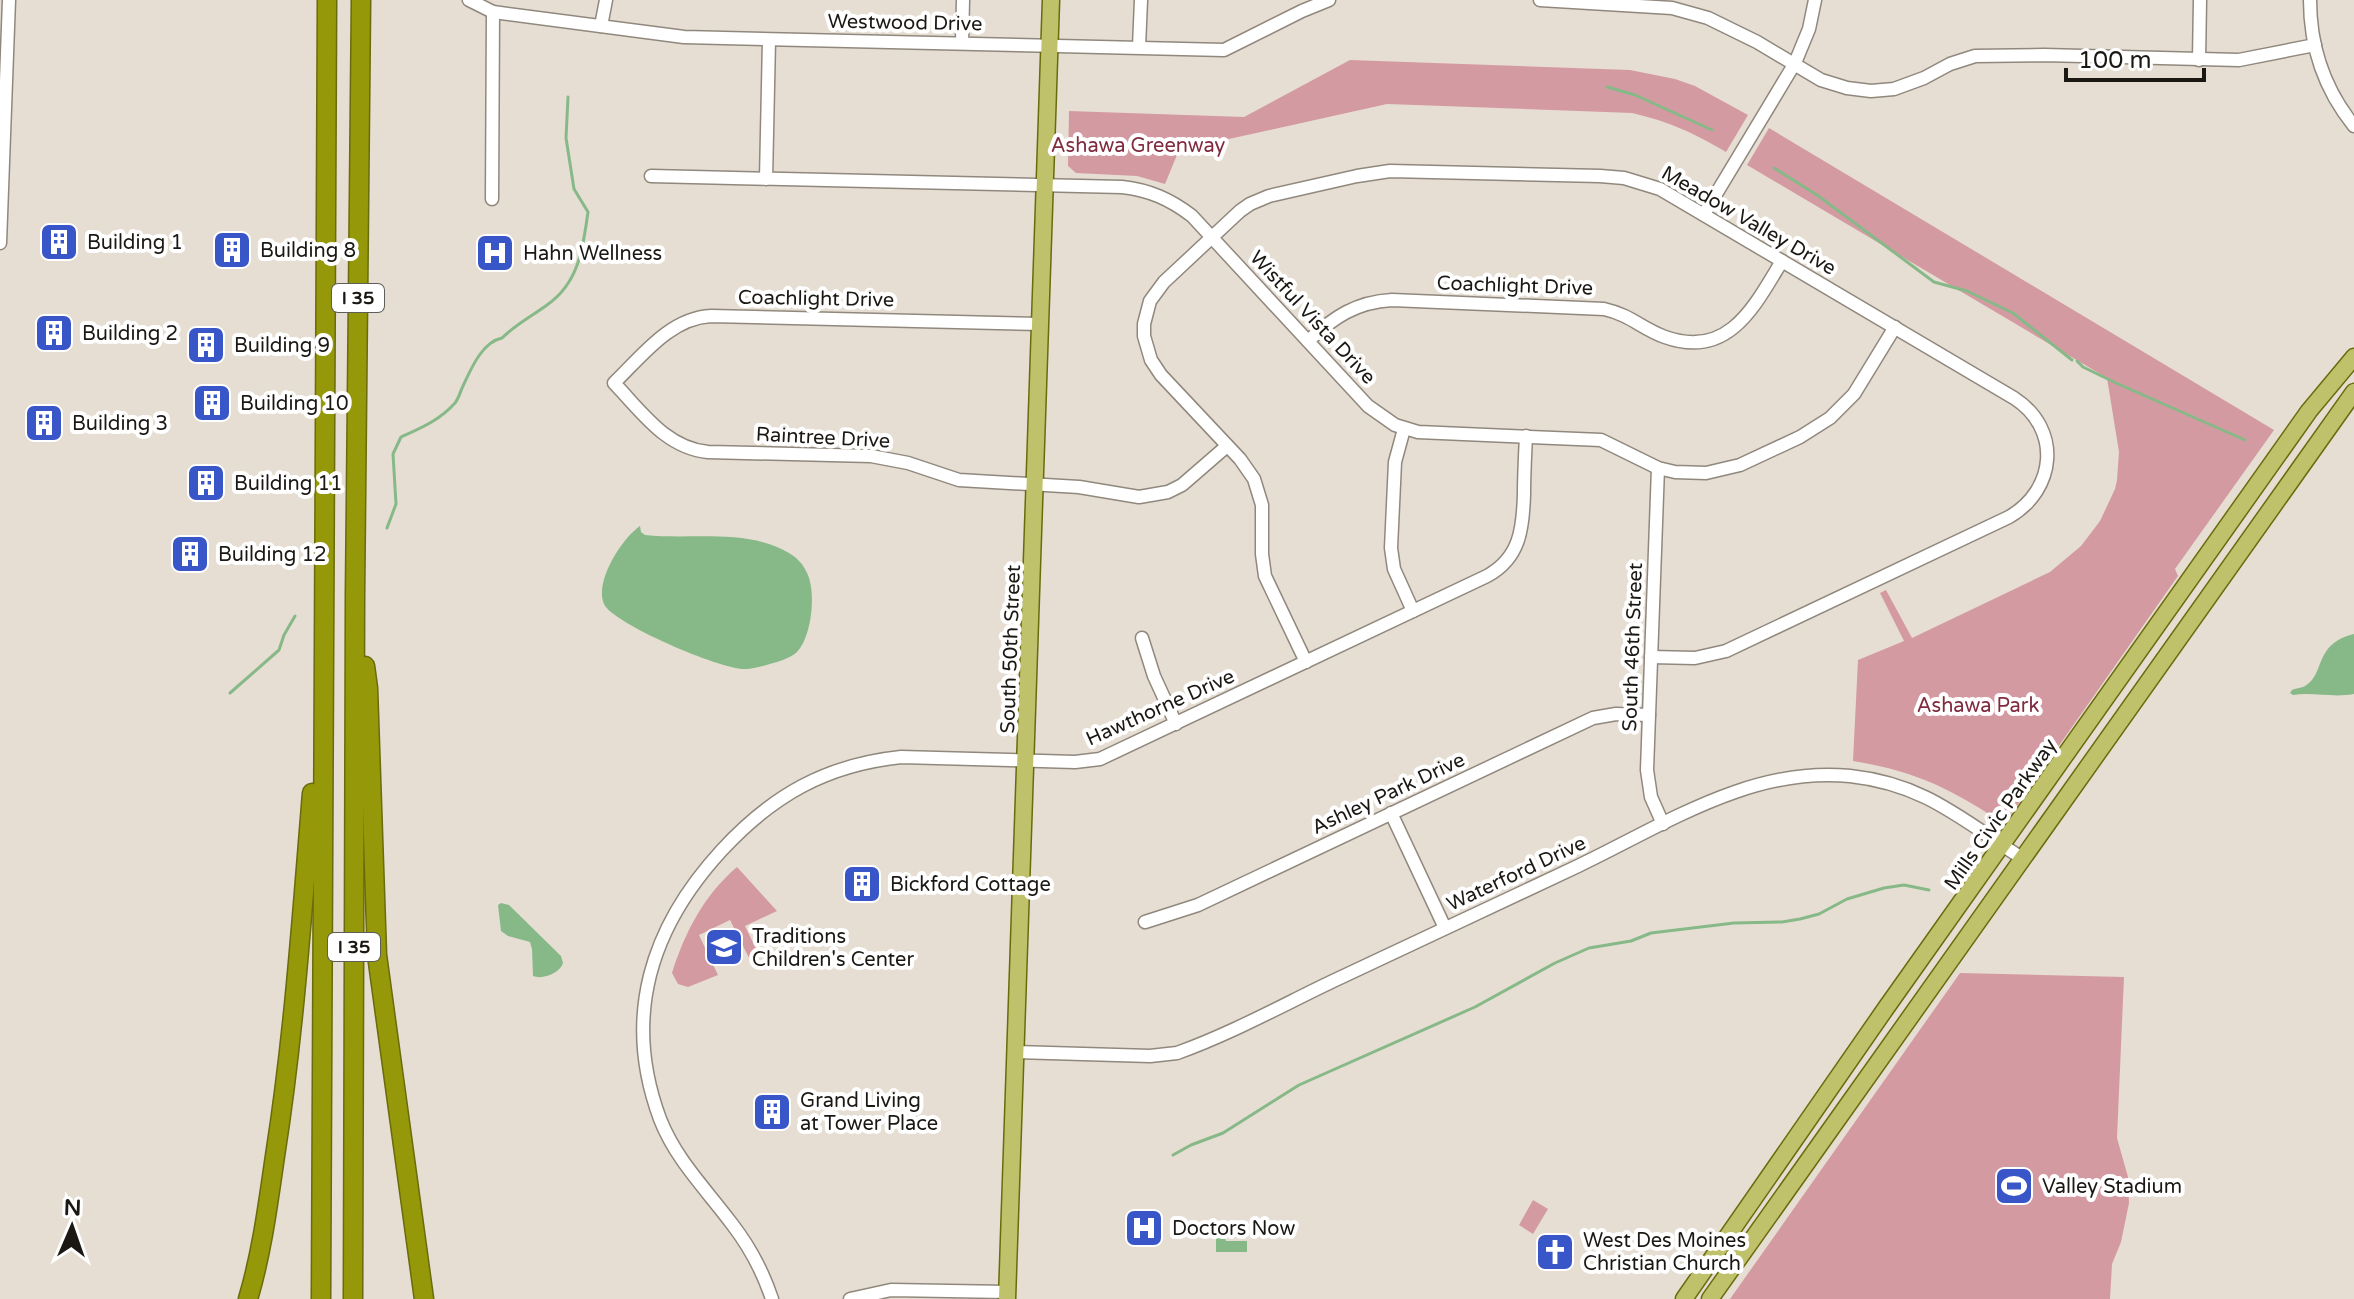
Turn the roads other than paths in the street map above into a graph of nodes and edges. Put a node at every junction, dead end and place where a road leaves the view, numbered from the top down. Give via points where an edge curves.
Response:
1 (9, 0) edge
2 (327, 0) edge
3 (361, 0) edge
4 (606, 0) edge
5 (963, 0) edge
6 (1051, 0) edge
7 (1141, 0) edge
8 (1329, 0) edge
9 (1540, 0) edge
10 (1815, 0) edge
11 (2200, 0) edge
12 (2310, 0) edge
13 (471, 1) edge
14 (1673, 4) edge
15 (493, 12) junction
16 (601, 26) junction
17 (769, 40) junction
18 (962, 43) junction
19 (1050, 45) junction
20 (2315, 45) junction
21 (1139, 47) junction
22 (2199, 60) junction
23 (1795, 63) junction
24 (2354, 126) edge
25 (2, 163) edge
26 (651, 176) dead end
27 (766, 179) junction
28 (1045, 186) junction
29 (492, 199) dead end
30 (1704, 214) junction
31 (1212, 238) junction
32 (0, 243) edge
33 (1782, 261) junction
34 (1041, 324) junction
35 (1895, 327) junction
36 (1308, 341) junction
37 (2354, 357) edge
38 (614, 383) joint
39 (2354, 392) edge
40 (1404, 429) junction
41 (1526, 436) junction
42 (1227, 446) junction
43 (1658, 468) junction
44 (1036, 484) junction
45 (355, 596) junction
46 (1413, 611) junction
47 (1142, 638) dead end
48 (1651, 657) junction
49 (1306, 662) junction
50 (1649, 715) junction
51 (323, 723) junction
52 (1176, 724) junction
53 (1027, 761) junction
54 (1391, 813) junction
55 (1663, 824) junction
56 (2002, 845) junction
57 (2022, 858) junction
58 (1145, 922) dead end
59 (1445, 928) junction
60 (1016, 1052) junction
61 (258, 1267) junction
62 (1007, 1296) edge
63 (248, 1299) edge
64 (258, 1299) edge
65 (321, 1299) edge
66 (353, 1299) edge
67 (424, 1299) edge
68 (772, 1299) edge
69 (850, 1299) edge
70 (1684, 1299) edge
71 (1710, 1299) edge

1 - 25 street
2 - 51 highway, I 35
3 - 45 highway, I 35
4 - 16 street
5 - 18 street
6 - 19 main road, South 50th Street
7 - 21 street
8 - 21 street, Westwood Drive via 1224,50
9 - 14 street
10 - 23 street
11 - 22 street
12 - 20 street
13 - 15 street, Westwood Drive
14 - 23 street
15 - 16 street, Westwood Drive
15 - 29 street
16 - 17 street, Westwood Drive via 684,37
17 - 18 street, Westwood Drive
17 - 27 street
18 - 19 street, Westwood Drive
19 - 21 street, Westwood Drive
19 - 28 main road, South 50th Street
20 - 22 street via 2239,60
20 - 24 street via 2331,93
22 - 23 street via 1975,56 1894,89 1871,91 1821,80
23 - 30 street
25 - 32 street
26 - 27 street, Wistful Vista Drive
27 - 28 street, Wistful Vista Drive
28 - 31 street, Wistful Vista Drive via 1153,193 1179,206
28 - 34 main road, South 50th Street
30 - 31 street, Meadow Valley Drive via 1660,189 1624,178 1390,171 1260,199
30 - 33 street, Meadow Valley Drive
31 - 36 street, Wistful Vista Drive
31 - 42 street, Meadow Valley Drive via 1157,291 1146,312 1144,336 1157,371
33 - 35 street, Meadow Valley Drive
33 - 36 street, Coachlight Drive via 1742,321 1707,340 1667,338 1604,309 1392,300 1351,308
34 - 38 street, Coachlight Drive via 695,317 674,326
34 - 44 main road, South 50th Street
35 - 43 street, Wistful Vista Drive via 1854,394 1816,429 1724,470
35 - 48 street, Meadow Valley Drive via 2020,402 2037,421 2046,446 2046,470 2028,503 2009,517 1726,651 1695,658
36 - 40 street, Wistful Vista Drive via 1368,406
37 - 56 main road, Mills Civic Parkway via 2309,411
38 - 44 street, Raintree Drive via 669,438 691,449 871,456 959,480
39 - 57 main road
40 - 41 street, Wistful Vista Drive
40 - 46 street via 1395,462 1391,548 1394,569
41 - 43 street, Wistful Vista Drive via 1601,440
41 - 46 street, Hawthorne Drive via 1522,530 1513,553 1495,572
42 - 44 street, Raintree Drive via 1182,485 1153,496
42 - 49 street, Meadow Valley Drive via 1246,466 1259,492 1265,576
43 - 48 street, South 46th Street
44 - 53 main road, South 50th Street
45 - 66 highway, I 35
45 - 67 highway via 368,688 377,955
46 - 49 street, Hawthorne Drive
47 - 52 street
48 - 50 street, South 46th Street
49 - 52 street, Hawthorne Drive
50 - 54 street, Ashley Park Drive via 1593,718
50 - 55 street, South 46th Street via 1648,783
51 - 61 highway via 314,763 292,1035
51 - 65 highway, I 35
52 - 53 street, Hawthorne Drive via 1100,759
53 - 60 main road, South 50th Street
53 - 68 street, Hawthorne Drive via 901,757 833,771 795,788 738,832 671,917 645,1001 645,1054 654,1099 672,1144 735,1226
54 - 58 street, Ashley Park Drive via 1198,905
54 - 59 street
55 - 56 street, Waterford Drive via 1745,788 1792,777 1835,775 1907,788
55 - 59 street, Waterford Drive
56 - 57 street, Waterford Drive
56 - 70 main road, Mills Civic Parkway
57 - 71 main road
59 - 60 street, Waterford Drive via 1177,1053
60 - 62 main road, South 50th Street
61 - 63 highway
61 - 64 highway
62 - 69 street via 891,1290

